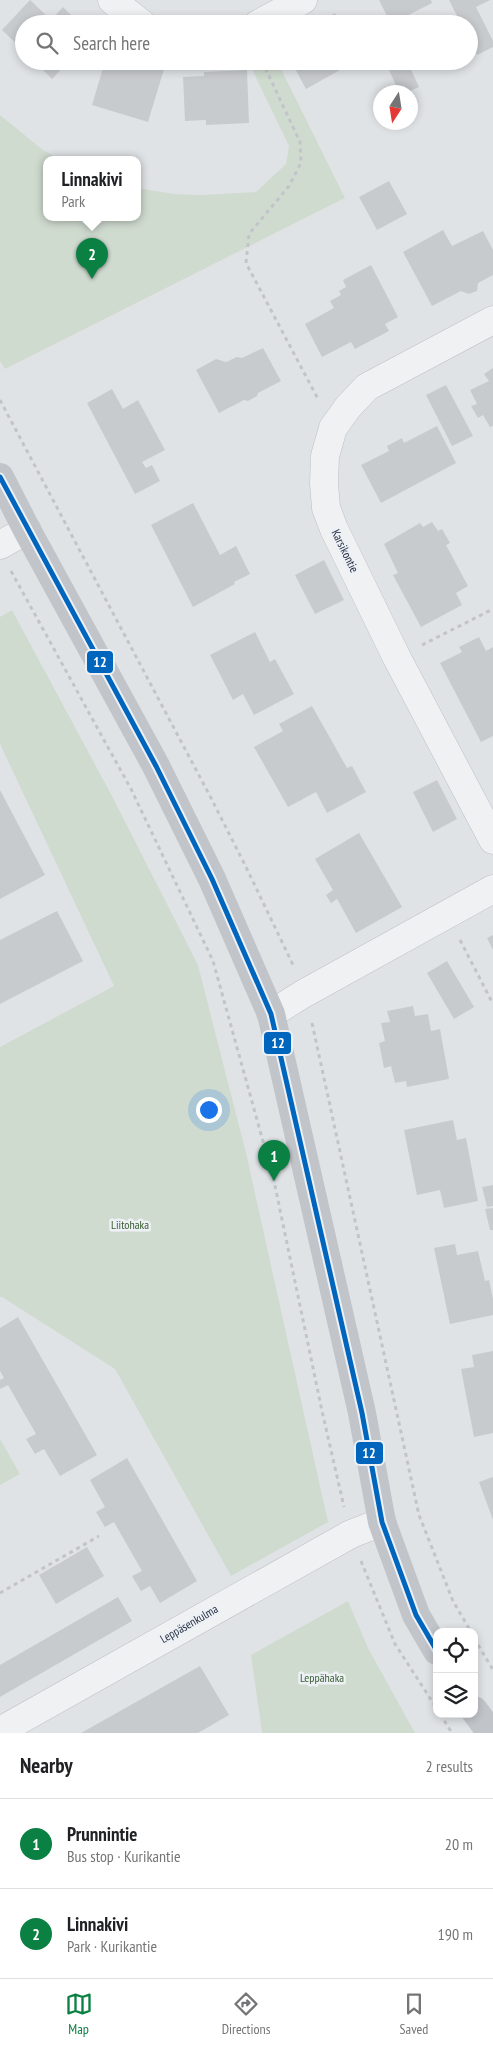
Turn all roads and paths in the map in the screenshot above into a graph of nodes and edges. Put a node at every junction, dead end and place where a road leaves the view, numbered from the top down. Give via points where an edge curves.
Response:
1 (112, 0) edge
2 (303, 0) edge
3 (131, 15) edge
4 (275, 15) edge
5 (266, 70) edge
6 (493, 320) edge
7 (334, 428) junction
8 (0, 477) edge
9 (27, 530) junction
10 (5, 557) edge
11 (493, 610) edge
12 (397, 658) junction
13 (493, 840) edge
14 (493, 888) edge
15 (447, 914) junction
16 (493, 1004) edge
17 (271, 1014) junction
18 (382, 1522) junction
19 (351, 1534) junction
20 (99, 1536) dead end
21 (0, 1593) edge
22 (433, 1644) edge
23 (478, 1645) edge
24 (493, 1670) edge
25 (433, 1703) edge
26 (478, 1715) edge
27 (443, 1718) edge
28 (0, 1731) edge
29 (452, 1733) edge
30 (492, 1733) edge

1 - 3 street
2 - 4 street
5 - 7 path via 300,142 301,163 289,186 249,234 246,263
6 - 7 street, Karsikontie via 366,387
7 - 12 street, Karsikontie via 325,456 326,508
8 - 9 main road
9 - 10 street
9 - 17 main road via 156,766 212,879
10 - 19 path via 131,789 213,961 274,1181
11 - 12 path
12 - 13 street, Karsikontie
14 - 15 street
15 - 16 path
15 - 17 street
17 - 18 main road via 362,1413
18 - 19 street, Leppäsenkulma
18 - 22 main road via 416,1615
19 - 25 path via 391,1637
19 - 28 street, Leppäsenkulma
20 - 21 path
23 - 24 path
26 - 30 main road
27 - 29 path

